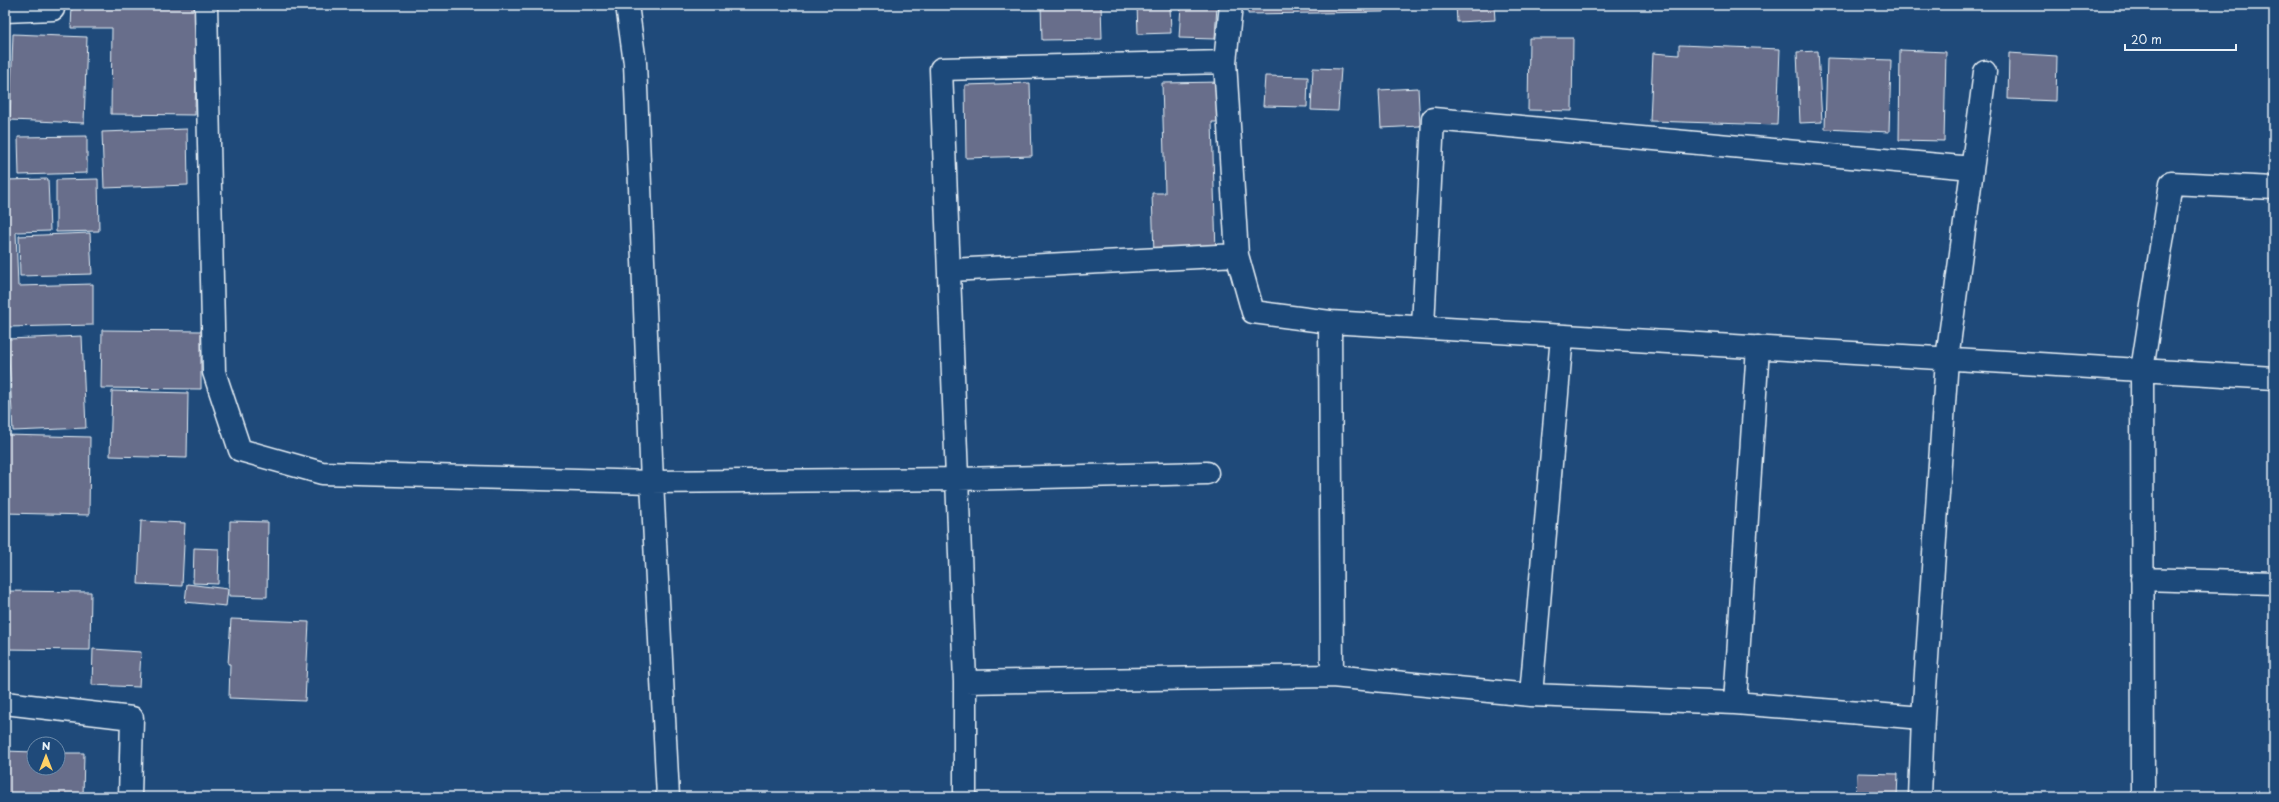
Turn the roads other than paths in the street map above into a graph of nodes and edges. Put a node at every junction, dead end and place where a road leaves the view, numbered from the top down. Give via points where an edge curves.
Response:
1 (53, 5) edge
2 (206, 5) edge
3 (627, 5) edge
4 (1231, 5) edge
5 (5, 11) edge
6 (1225, 62) junction
7 (1985, 72) dead end
8 (1972, 168) junction
9 (2274, 188) edge
10 (1236, 255) junction
11 (950, 270) junction
12 (1330, 322) junction
13 (1423, 327) junction
14 (1562, 336) junction
15 (1758, 347) junction
16 (1947, 359) junction
17 (2142, 370) junction
18 (2274, 378) edge
19 (1207, 473) dead end
20 (958, 479) junction
21 (652, 482) junction
22 (2142, 579) junction
23 (2274, 584) edge
24 (1332, 676) junction
25 (966, 682) junction
26 (1531, 695) junction
27 (5, 703) edge
28 (1735, 703) junction
29 (1923, 718) junction
30 (130, 797) edge
31 (668, 797) edge
32 (966, 797) edge
33 (1920, 797) edge
34 (2143, 797) edge

1 - 5 street via 53,9
2 - 21 street via 214,372 240,450 322,473
3 - 21 street via 635,63
4 - 6 street
6 - 10 street
6 - 11 street via 941,69
7 - 8 street
8 - 13 street via 1433,119
8 - 16 street
9 - 17 street via 2171,183
10 - 11 street
10 - 12 street via 1253,312
11 - 20 street
12 - 13 street
12 - 24 street
13 - 14 street
14 - 15 street
14 - 26 street
15 - 16 street
15 - 28 street
16 - 17 street
16 - 29 street
17 - 18 street
17 - 22 street
19 - 20 street
20 - 21 street
20 - 25 street
21 - 31 street
22 - 23 street
22 - 34 street
24 - 25 street
24 - 26 street
25 - 32 street
26 - 28 street
27 - 30 street via 132,718
28 - 29 street
29 - 33 street

